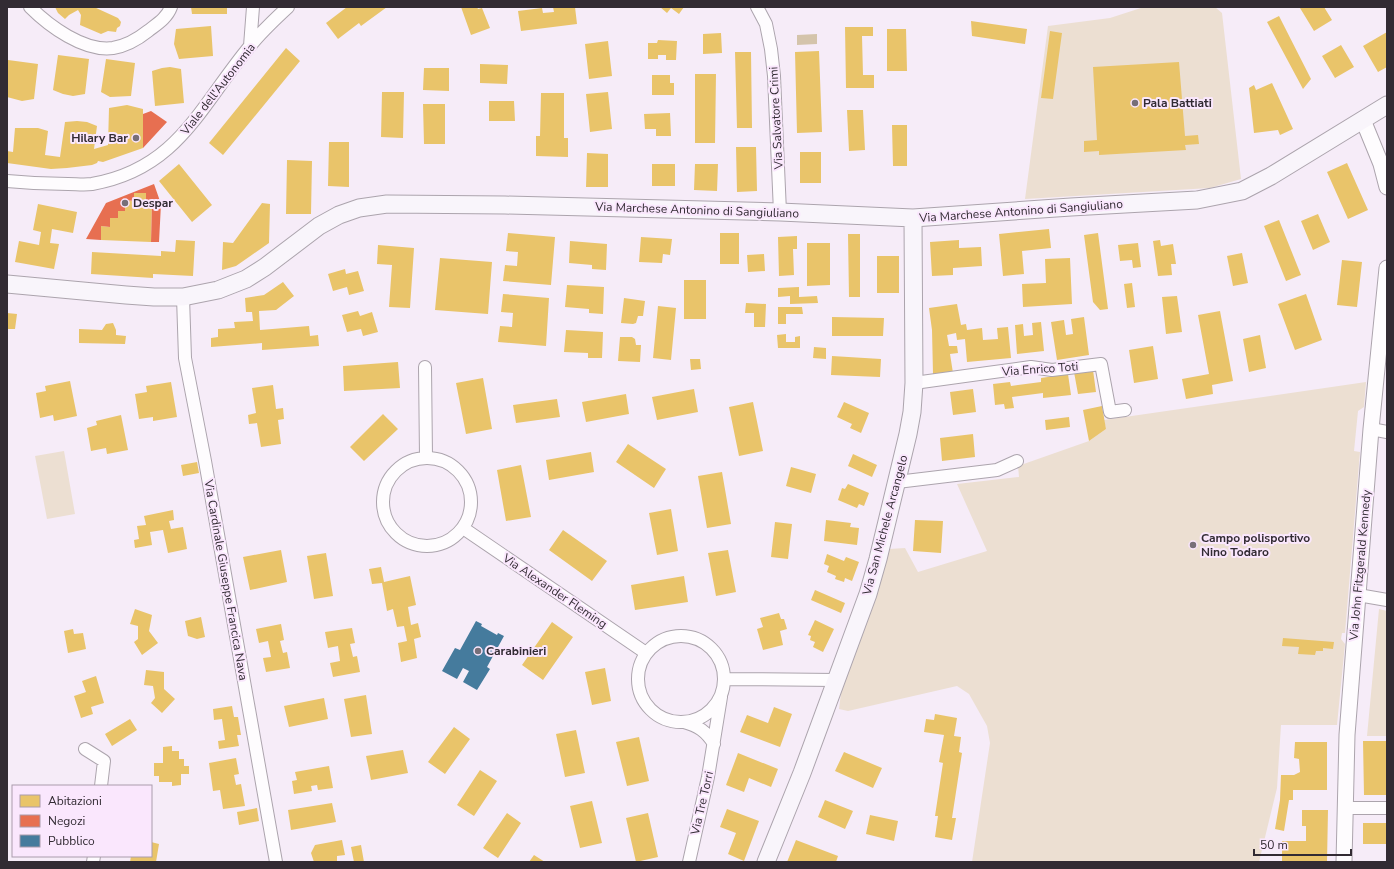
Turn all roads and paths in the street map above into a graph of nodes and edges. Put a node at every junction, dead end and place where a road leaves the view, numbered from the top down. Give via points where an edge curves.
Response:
1 (30, 7) edge
2 (171, 7) edge
3 (253, 7) edge
4 (288, 7) edge
5 (757, 7) edge
6 (250, 46) junction
7 (1387, 105) edge
8 (1363, 120) junction
9 (7, 181) edge
10 (1387, 187) edge
11 (780, 212) junction
12 (913, 218) junction
13 (1387, 268) edge
14 (7, 284) edge
15 (183, 297) junction
16 (1385, 314) edge
17 (425, 367) dead end
18 (914, 383) junction
19 (1125, 410) dead end
20 (1371, 429) junction
21 (1387, 432) edge
22 (426, 457) junction
23 (1017, 462) dead end
24 (897, 482) junction
25 (463, 528) junction
26 (1358, 595) junction
27 (1387, 600) edge
28 (646, 653) junction
29 (836, 680) junction
30 (723, 684) junction
31 (682, 722) junction
32 (714, 744) junction
33 (85, 749) dead end
34 (101, 785) edge
35 (1345, 808) junction
36 (1387, 808) edge
37 (276, 862) edge
38 (688, 862) edge
39 (766, 862) edge
40 (1344, 862) edge

1 - 2 street via 45,21 74,39 90,46 112,48 145,34 166,16
3 - 6 street
4 - 6 street, Viale dell'Autonomia
5 - 11 street, Via Salvatore Crimi via 766,24 771,49
6 - 9 street, Viale dell'Autonomia via 179,140 144,166 112,179 90,184
7 - 8 main road, Via Marchese Antonino di Sangiuliano
8 - 10 street via 1381,164
8 - 12 main road, Via Marchese Antonino di Sangiuliano via 1242,191 1197,200
11 - 12 main road, Via Marchese Antonino di Sangiuliano
11 - 15 main road, Via Marchese Antonino di Sangiuliano via 387,204 359,208 339,215 319,226 265,268 246,279 218,290
12 - 18 main road, Via San Michele Arcangelo
13 - 16 street, Via John Fitzgerald Kennedy
14 - 15 main road, Via Marchese Antonino di Sangiuliano via 126,295
15 - 37 street, Via Cardinale Giuseppe Francica Nava via 185,358
16 - 20 street, Via John Fitzgerald Kennedy
17 - 22 street
18 - 19 street, Via Enrico Toti via 1031,367 1052,370 1101,364 1110,412
18 - 24 main road, Via San Michele Arcangelo via 912,412
20 - 21 street
20 - 26 street, Via John Fitzgerald Kennedy
22 - 25 street via 440,459 463,475 472,502
22 - 25 street via 412,460 398,468 389,479 383,493 383,508 388,523 397,535 409,543 424,547 439,545 452,539
23 - 24 street via 997,470
24 - 29 main road, Via San Michele Arcangelo via 868,594
25 - 28 street, Via Alexander Fleming
26 - 27 street
26 - 35 street, Via John Fitzgerald Kennedy via 1346,735
28 - 30 street via 657,643 671,637 686,636 701,641 713,650 721,664
28 - 31 street via 638,673 640,694 649,708 662,718
29 - 30 street
29 - 39 main road, Via San Michele Arcangelo
30 - 31 street via 715,704 703,716
30 - 32 street, Via Tre Torri
31 - 32 street via 703,729
32 - 38 street, Via Tre Torri
33 - 34 street via 104,761
35 - 36 street
35 - 40 street, Via John Fitzgerald Kennedy

